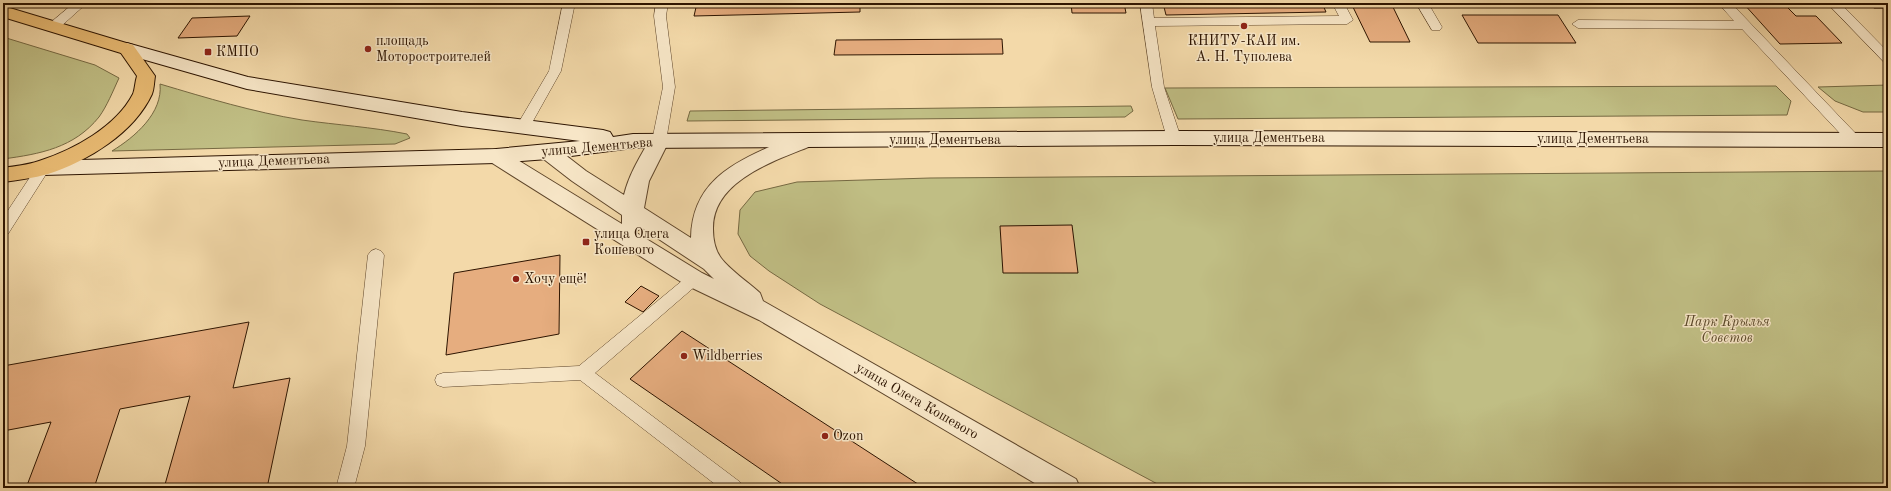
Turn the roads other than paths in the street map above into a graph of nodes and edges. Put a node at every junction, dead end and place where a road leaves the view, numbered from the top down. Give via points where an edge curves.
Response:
1 (81, 3) edge
2 (569, 3) edge
3 (662, 3) edge
4 (1146, 3) edge
5 (1338, 3) edge
6 (1422, 3) edge
7 (1724, 3) edge
8 (1833, 3) edge
9 (3, 11) edge
10 (1149, 22) junction
11 (1578, 24) dead end
12 (1745, 25) junction
13 (54, 26) junction
14 (1436, 27) dead end
15 (127, 49) junction
16 (1888, 59) edge
17 (523, 127) junction
18 (1174, 138) junction
19 (1854, 140) junction
20 (1888, 140) edge
21 (633, 141) junction
22 (659, 141) junction
23 (804, 141) junction
24 (548, 152) junction
25 (496, 156) junction
26 (43, 168) junction
27 (3, 175) edge
28 (632, 211) junction
29 (3, 230) edge
30 (633, 242) junction
31 (376, 255) dead end
32 (712, 263) junction
33 (694, 279) junction
34 (767, 313) junction
35 (583, 373) junction
36 (442, 380) dead end
37 (345, 488) edge
38 (734, 488) edge
39 (1067, 488) edge

1 - 13 lane
2 - 17 lane via 555,72
3 - 22 lane via 660,16 669,86
4 - 10 lane
5 - 10 lane via 1347,20
6 - 14 lane
7 - 12 lane
8 - 16 lane
9 - 13 main road
10 - 18 lane via 1158,87
11 - 12 lane
12 - 19 lane
13 - 15 main road
15 - 17 main road via 246,83
15 - 26 main road via 146,76 143,93 128,116 100,140
17 - 21 main road
17 - 24 main road, улица Олега Кошевого
17 - 25 main road
18 - 19 main road, улица Дементьева
18 - 23 main road, улица Дементьева
19 - 20 main road, улица Дементьева
21 - 22 main road, улица Дементьева
21 - 24 main road, улица Дементьева
22 - 23 main road, улица Дементьева
22 - 28 main road via 640,173
23 - 32 main road via 766,157 737,173 718,188 707,204 702,224 702,239
24 - 25 main road, улица Дементьева
24 - 28 main road, улица Олега Кошевого
25 - 26 main road, улица Дементьева
25 - 30 main road, улица Олега Кошевого via 532,176
26 - 27 main road, улица Дементьева
26 - 29 lane
28 - 30 main road
28 - 32 main road, улица Олега Кошевого
30 - 33 main road, улица Олега Кошевого
31 - 37 lane via 356,446
32 - 34 main road, улица Олега Кошевого
33 - 34 main road, улица Олега Кошевого
33 - 35 lane
34 - 39 main road, улица Олега Кошевого
35 - 36 lane
35 - 38 lane

